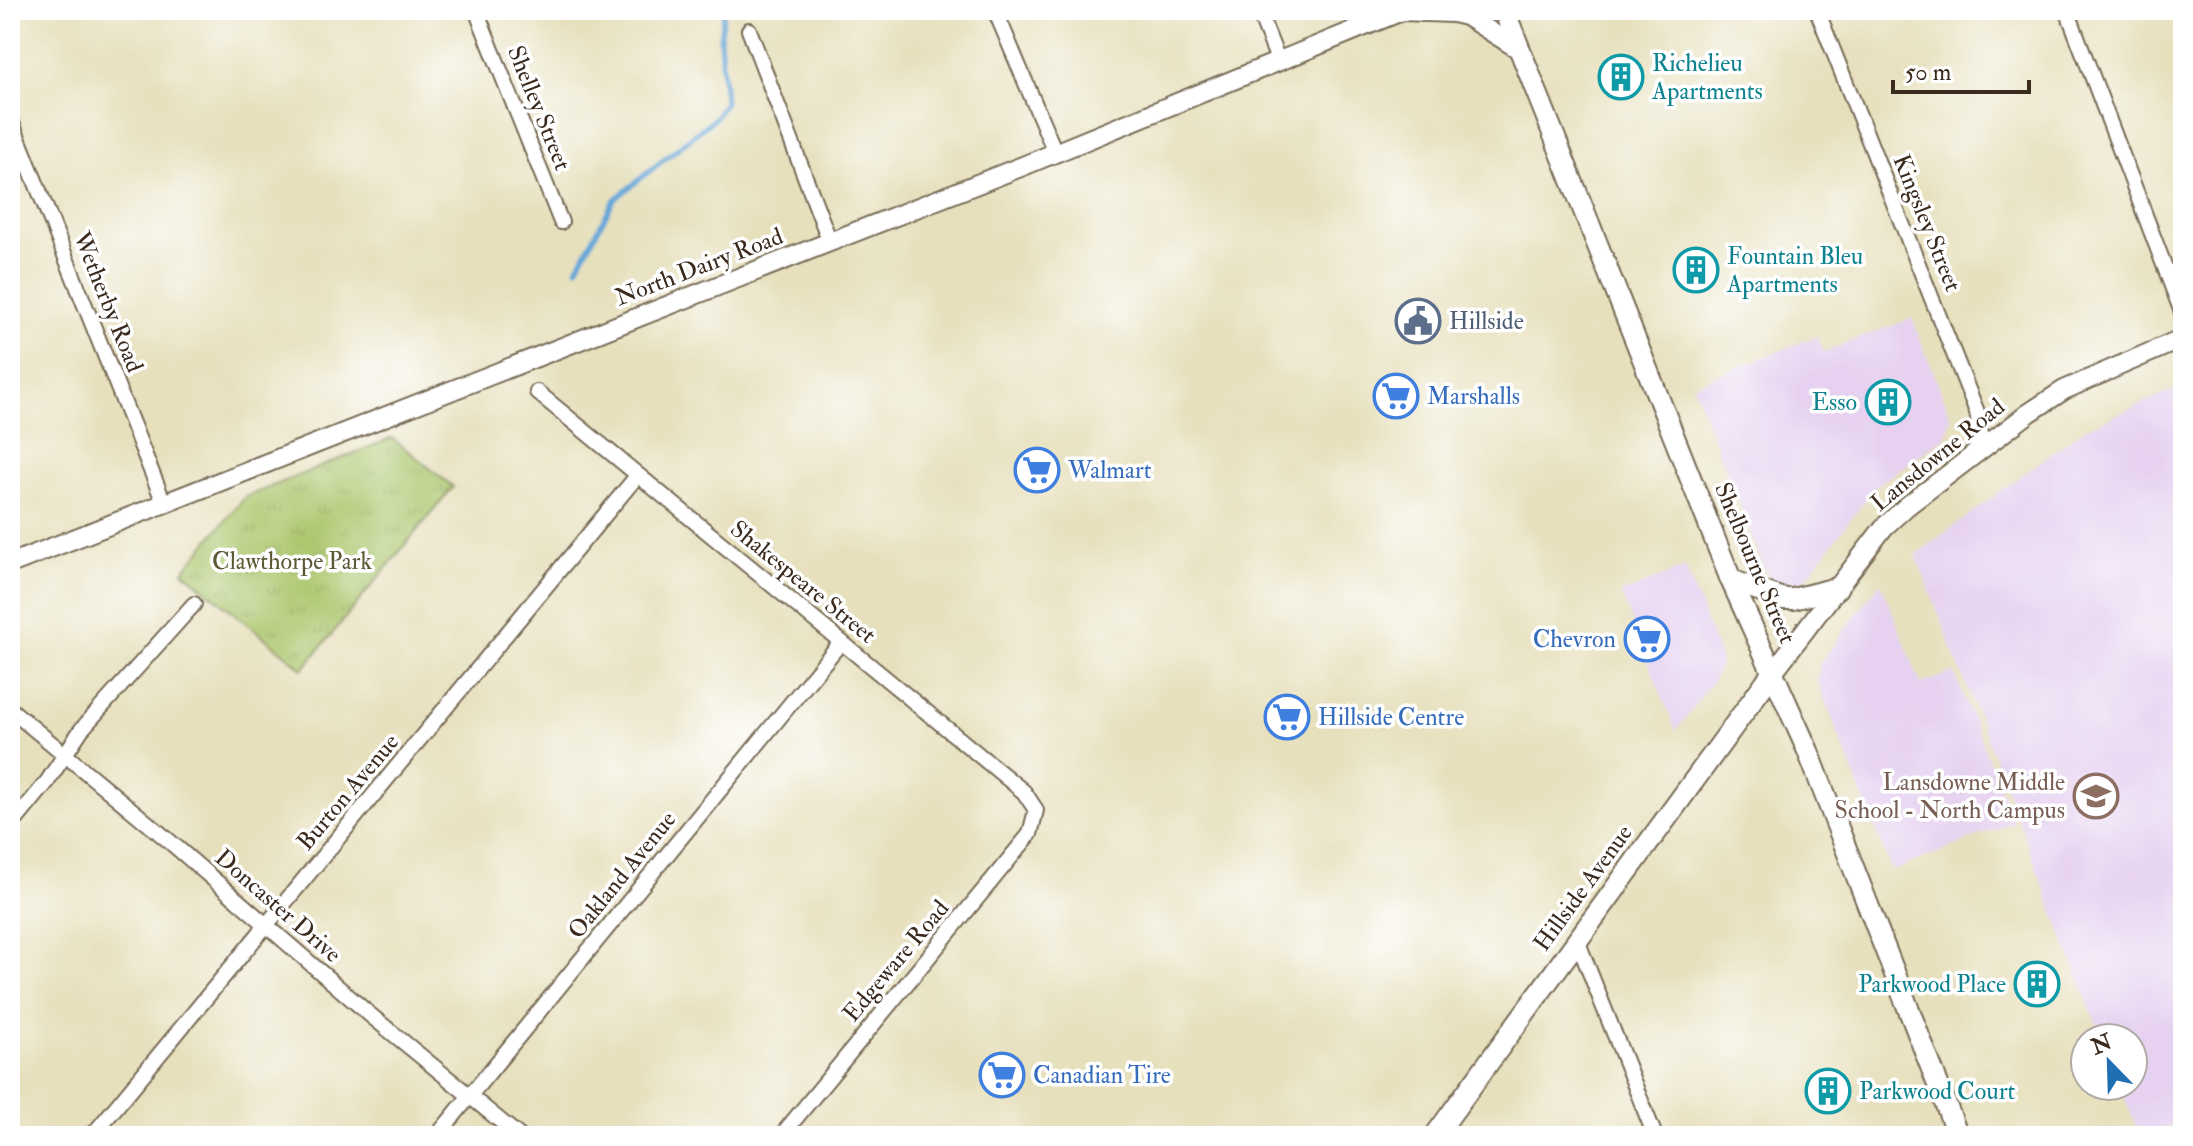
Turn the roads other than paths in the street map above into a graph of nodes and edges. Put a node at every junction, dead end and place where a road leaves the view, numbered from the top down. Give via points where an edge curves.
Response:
1 (476, 10) edge
2 (995, 10) edge
3 (1258, 10) edge
4 (1403, 10) edge
5 (1504, 10) edge
6 (1817, 10) edge
7 (2067, 10) edge
8 (749, 30) dead end
9 (1520, 50) junction
10 (1278, 60) junction
11 (10, 118) edge
12 (1055, 152) junction
13 (561, 222) dead end
14 (830, 242) junction
15 (2183, 315) edge
16 (2183, 338) edge
17 (537, 392) dead end
18 (1974, 454) junction
19 (637, 476) junction
20 (164, 503) junction
21 (10, 564) edge
22 (1731, 580) junction
23 (1837, 588) junction
24 (194, 604) dead end
25 (841, 642) junction
26 (1773, 672) junction
27 (10, 709) edge
28 (64, 754) junction
29 (1036, 810) joint
30 (10, 827) edge
31 (267, 925) junction
32 (1577, 940) junction
33 (470, 1097) junction
34 (92, 1136) edge
35 (437, 1136) edge
36 (519, 1136) edge
37 (781, 1136) edge
38 (1435, 1136) edge
39 (1655, 1136) edge
40 (1958, 1136) edge

1 - 13 street, Shelley Street
2 - 12 street
3 - 10 street
4 - 9 street via 1466,16
4 - 10 street, North Dairy Road
5 - 9 main road, Shelbourne Street
6 - 18 street, Kingsley Street via 1977,412 1981,436
7 - 15 street
8 - 14 street
9 - 22 main road, Shelbourne Street
10 - 12 street, North Dairy Road
11 - 20 street, Wetherby Road
12 - 14 street, North Dairy Road
14 - 20 street, North Dairy Road
16 - 18 street, Lansdowne Road via 2064,390
17 - 19 street, Shakespeare Street
18 - 23 street, Lansdowne Road via 1884,527
19 - 25 street, Shakespeare Street
19 - 31 street, Burton Avenue
20 - 21 street, North Dairy Road
22 - 23 main road via 1783,599
22 - 26 main road, Shelbourne Street
23 - 26 street, Lansdowne Road
24 - 28 street
25 - 29 street, Shakespeare Street via 1024,792
25 - 33 street, Oakland Avenue
26 - 32 main road, Hillside Avenue
26 - 40 main road, Shelbourne Street
27 - 28 street, Doncaster Drive
28 - 30 street
28 - 31 street, Doncaster Drive
29 - 37 street, Edgeware Road via 1030,834
31 - 33 street, Doncaster Drive
31 - 34 street, Burton Avenue
32 - 38 main road, Hillside Avenue
32 - 39 street
33 - 35 street, Oakland Avenue
33 - 36 street, Doncaster Drive

